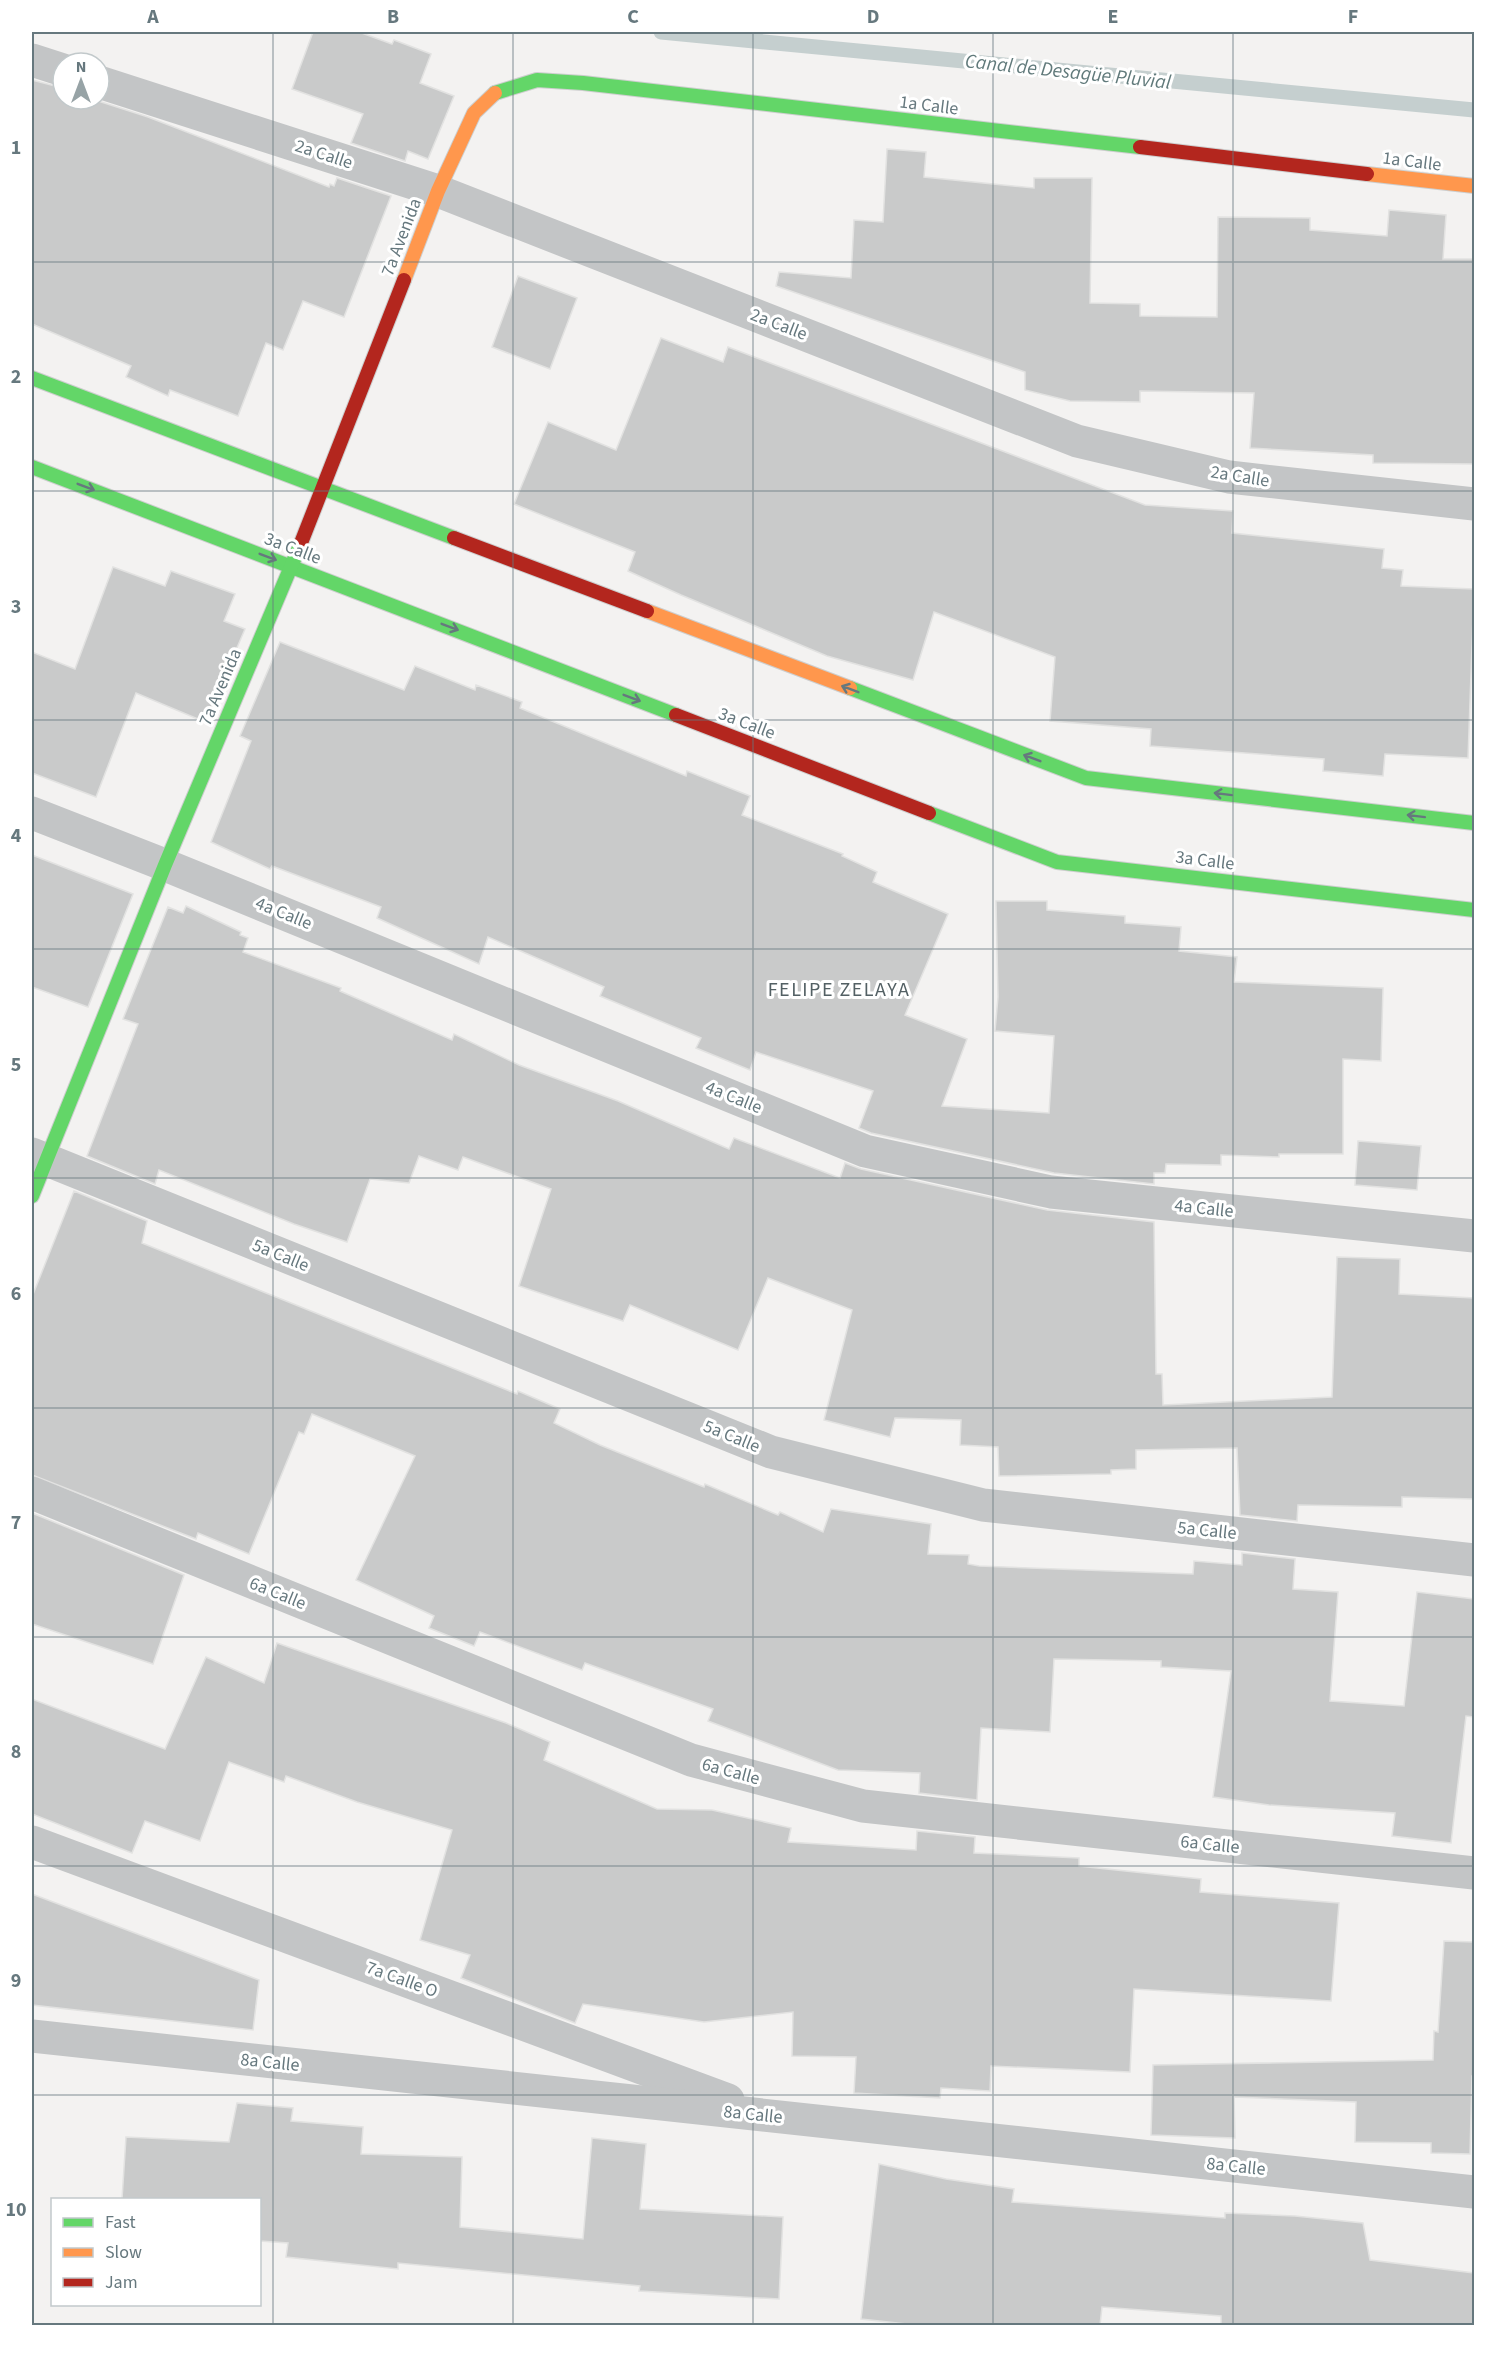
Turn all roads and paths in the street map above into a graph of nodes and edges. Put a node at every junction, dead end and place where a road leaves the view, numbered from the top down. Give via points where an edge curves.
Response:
1 (32, 60) edge
2 (51, 66) edge
3 (111, 86) edge
4 (1474, 186) edge
5 (438, 191) junction
6 (32, 378) edge
7 (32, 466) edge
8 (324, 490) junction
9 (1474, 504) edge
10 (291, 566) junction
11 (32, 813) edge
12 (1474, 822) edge
13 (165, 865) junction
14 (1474, 909) edge
15 (38, 1157) edge
16 (32, 1196) edge
17 (1474, 1236) edge
18 (32, 1493) edge
19 (1474, 1560) edge
20 (32, 1842) edge
21 (1474, 1873) edge
22 (32, 2036) edge
23 (773, 2116) junction
24 (1474, 2192) edge

1 - 2 street
3 - 5 street, 2a Calle
4 - 5 street, 1a Calle via 537,80 497,91 474,113
5 - 8 street, 7a Avenida
5 - 9 street, 2a Calle via 1077,441 1229,477
6 - 8 street
7 -> 10 street, 3a Calle
8 - 10 street, 7a Avenida
12 -> 8 street via 1086,778
10 - 13 street, 7a Avenida
10 -> 14 street, 3a Calle via 1057,862
11 - 13 street, 4a Calle
13 - 15 street, 7a Avenida
13 - 17 street, 4a Calle via 866,1151 1051,1192
15 - 16 street, 7a Avenida
15 - 19 street, 5a Calle via 771,1452 983,1505
18 - 21 street, 6a Calle via 691,1760 863,1806
20 - 23 street, 7a Calle O
22 - 23 street, 8a Calle
23 - 24 street, 8a Calle

